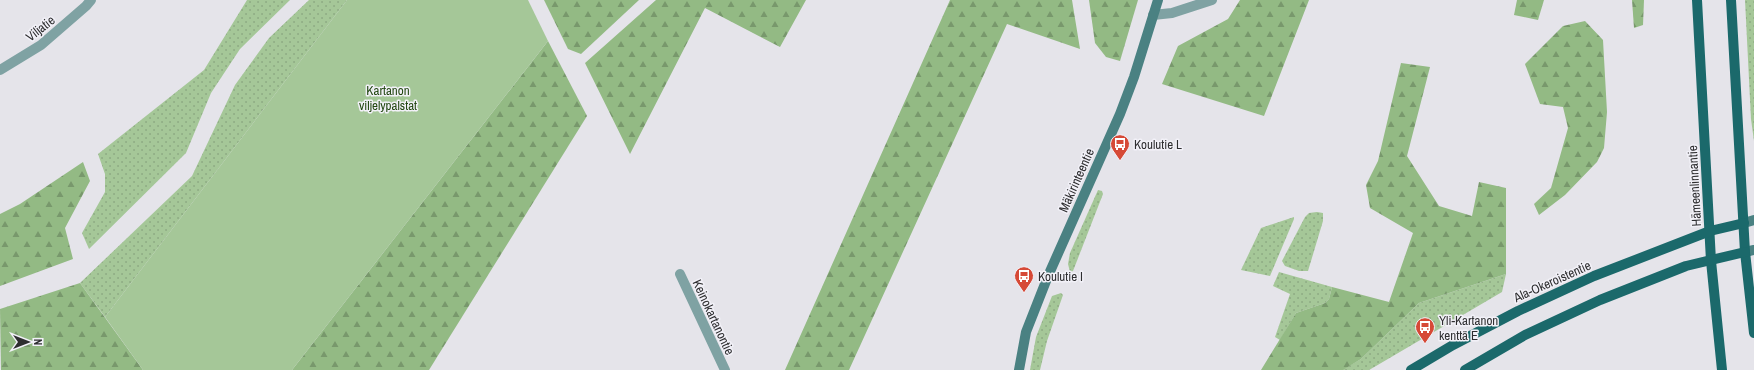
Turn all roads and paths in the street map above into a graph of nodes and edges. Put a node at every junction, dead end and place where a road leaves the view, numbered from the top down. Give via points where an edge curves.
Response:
1 (91, 0) edge
2 (1158, 0) edge
3 (1212, 0) edge
4 (1697, 0) edge
5 (1731, 0) edge
6 (1153, 15) junction
7 (0, 70) edge
8 (1749, 222) edge
9 (1710, 231) junction
10 (1750, 251) edge
11 (1711, 261) junction
12 (680, 274) dead end
13 (1754, 333) edge
14 (725, 370) edge
15 (1019, 370) edge
16 (1411, 370) edge
17 (1465, 370) edge
18 (1722, 370) edge

1 - 7 street, Viljatie via 41,45
2 - 6 street, Mäkirinteentie
3 - 6 street via 1172,13
4 - 9 main road, Hämeenlinnantie
5 - 8 main road
6 - 15 street, Mäkirinteentie via 1120,114 1026,332
8 - 9 main road, Ala-Okeroistentie
8 - 10 main road
9 - 11 main road, Hämeenlinnantie
9 - 16 main road, Ala-Okeroistentie via 1594,276 1518,311
10 - 11 main road
10 - 13 main road
11 - 17 main road via 1686,266 1600,300 1525,335
11 - 18 main road, Hämeenlinnantie
12 - 14 street, Keinokartanontie

